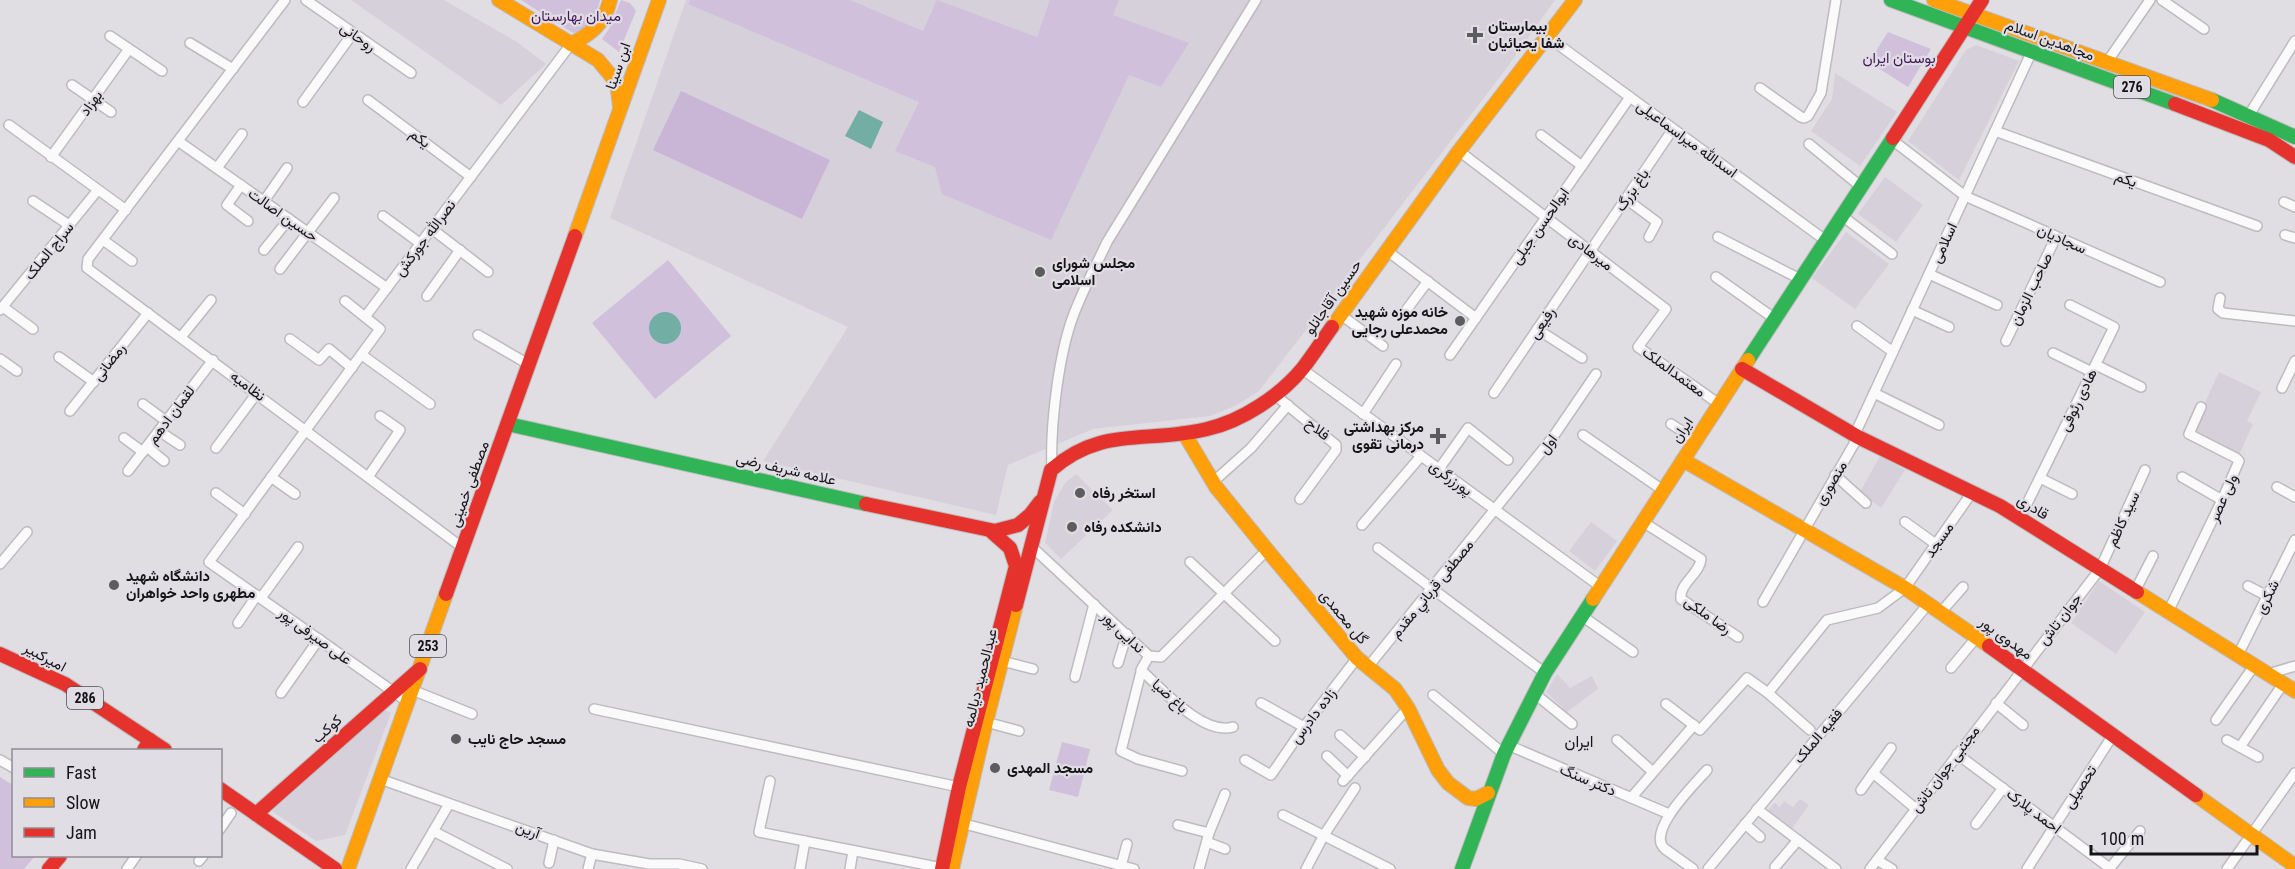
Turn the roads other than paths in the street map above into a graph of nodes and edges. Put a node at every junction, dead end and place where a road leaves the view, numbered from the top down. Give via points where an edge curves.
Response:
1 (285, 0) edge
2 (306, 0) edge
3 (499, 0) edge
4 (610, 0) edge
5 (659, 0) edge
6 (1256, 0) edge
7 (1575, 0) edge
8 (1836, 0) edge
9 (1891, 0) edge
10 (1935, 0) edge
11 (1982, 0) edge
12 (2150, 0) edge
13 (2162, 0) edge
14 (1972, 13) junction
15 (1964, 27) junction
16 (2204, 29) dead end
17 (353, 33) junction
18 (110, 36) dead end
19 (1548, 37) junction
20 (2295, 41) edge
21 (190, 43) dead end
22 (571, 44) junction
23 (129, 49) junction
24 (2032, 51) junction
25 (2107, 62) junction
26 (233, 69) junction
27 (162, 71) dead end
28 (411, 74) dead end
29 (72, 85) dead end
30 (1760, 88) dead end
31 (1630, 97) junction
32 (93, 100) junction
33 (368, 100) dead end
34 (303, 102) dead end
35 (621, 110) junction
36 (111, 112) dead end
37 (2249, 115) junction
38 (9, 125) dead end
39 (1673, 129) junction
40 (1995, 131) junction
41 (242, 134) dead end
42 (1541, 135) dead end
43 (2295, 137) edge
44 (1891, 139) junction
45 (178, 141) junction
46 (1809, 144) dead end
47 (1459, 151) junction
48 (51, 157) junction
49 (2295, 157) edge
50 (1582, 166) junction
51 (217, 168) junction
52 (287, 168) dead end
53 (471, 177) junction
54 (241, 185) junction
55 (1860, 186) junction
56 (97, 191) junction
57 (1965, 196) junction
58 (334, 198) dead end
59 (1626, 199) junction
60 (33, 201) dead end
61 (264, 201) junction
62 (2284, 202) dead end
63 (2295, 207) edge
64 (126, 210) junction
65 (1841, 215) junction
66 (383, 216) dead end
67 (1546, 218) junction
68 (289, 219) junction
69 (248, 221) dead end
70 (69, 225) junction
71 (2258, 226) dead end
72 (432, 229) junction
73 (308, 232) junction
74 (1649, 237) dead end
75 (1718, 237) dead end
76 (2056, 237) junction
77 (103, 240) junction
78 (1826, 240) junction
79 (421, 244) junction
80 (264, 250) dead end
81 (460, 250) junction
82 (1386, 250) junction
83 (1590, 252) junction
84 (1892, 255) dead end
85 (132, 261) dead end
86 (280, 270) dead end
87 (488, 272) dead end
88 (1929, 274) junction
89 (1716, 277) dead end
90 (1800, 279) junction
91 (1428, 281) junction
92 (2160, 282) dead end
93 (387, 288) junction
94 (427, 296) dead end
95 (2220, 298) dead end
96 (211, 300) dead end
97 (345, 302) dead end
98 (1997, 305) dead end
99 (2070, 305) dead end
100 (1, 309) edge
101 (1407, 309) dead end
102 (1666, 309) joint
103 (1912, 310) junction
104 (148, 313) junction
105 (1341, 315) junction
106 (365, 317) junction
107 (1476, 318) junction
108 (1774, 319) junction
109 (2295, 321) edge
110 (1857, 326) dead end
111 (1949, 327) dead end
112 (33, 329) dead end
113 (1537, 329) junction
114 (478, 335) dead end
115 (182, 337) junction
116 (290, 339) dead end
117 (2006, 341) dead end
118 (1383, 346) dead end
119 (1893, 352) junction
120 (2053, 353) dead end
121 (362, 355) junction
122 (1450, 355) dead end
123 (59, 357) dead end
124 (1582, 358) dead end
125 (0, 359) edge
126 (213, 360) junction
127 (2295, 361) edge
128 (528, 364) junction
129 (1395, 364) dead end
130 (352, 368) junction
131 (2094, 368) junction
132 (1302, 369) junction
133 (1742, 369) junction
134 (17, 371) dead end
135 (1596, 374) dead end
136 (94, 382) junction
137 (2141, 387) dead end
138 (2282, 388) dead end
139 (257, 393) junction
140 (1494, 393) dead end
141 (1874, 393) junction
142 (1275, 395) junction
143 (143, 404) dead end
144 (430, 404) dead end
145 (1719, 404) junction
146 (1288, 405) junction
147 (2201, 407) dead end
148 (70, 411) dead end
149 (1363, 414) junction
150 (380, 416) dead end
151 (166, 422) junction
152 (508, 423) junction
153 (1671, 424) dead end
154 (1939, 425) dead end
155 (159, 430) junction
156 (306, 430) junction
157 (1184, 433) junction
158 (1583, 435) dead end
159 (1856, 436) junction
160 (124, 438) dead end
161 (1696, 440) junction
162 (180, 445) dead end
163 (216, 448) dead end
164 (145, 450) junction
165 (1421, 456) junction
166 (1508, 460) dead end
167 (1683, 460) junction
168 (164, 461) dead end
169 (1052, 468) junction
170 (1439, 469) junction
171 (2145, 470) dead end
172 (128, 471) dead end
173 (1835, 475) junction
174 (271, 477) junction
175 (368, 477) junction
176 (2182, 477) dead end
177 (2040, 478) junction
178 (1213, 482) junction
179 (2277, 487) dead end
180 (1664, 491) junction
181 (1973, 491) junction
182 (216, 494) dead end
183 (295, 494) dead end
184 (2072, 494) dead end
185 (1044, 495) junction
186 (2295, 497) edge
187 (1300, 499) dead end
188 (2222, 500) junction
189 (1866, 503) dead end
190 (1496, 510) junction
191 (244, 514) junction
192 (2020, 518) junction
193 (1643, 522) junction
194 (1905, 522) dead end
195 (1362, 525) dead end
196 (1803, 529) junction
197 (27, 532) dead end
198 (992, 532) junction
199 (2295, 540) edge
200 (1936, 545) junction
201 (1031, 546) junction
202 (298, 547) dead end
203 (1378, 548) dead end
204 (463, 549) junction
205 (1267, 550) junction
206 (1012, 553) junction
207 (2153, 556) dead end
208 (1190, 562) dead end
209 (0, 564) edge
210 (2100, 568) junction
211 (2248, 586) dead end
212 (1601, 587) junction
213 (1963, 587) dead end
214 (1432, 588) junction
215 (1905, 588) junction
216 (2135, 591) junction
217 (1224, 594) junction
218 (2267, 596) junction
219 (259, 597) junction
220 (1763, 602) dead end
221 (1929, 603) junction
222 (1095, 604) junction
223 (1941, 612) junction
224 (2168, 612) junction
225 (1582, 616) junction
226 (238, 623) dead end
227 (1127, 634) junction
228 (1738, 637) dead end
229 (1976, 638) junction
230 (319, 639) junction
231 (1275, 641) dead end
232 (1633, 652) dead end
233 (0, 654) edge
234 (2238, 655) junction
235 (1149, 656) junction
236 (1357, 658) junction
237 (1002, 661) junction
238 (1118, 663) dead end
239 (2254, 666) junction
240 (2295, 666) edge
241 (1368, 667) junction
242 (1951, 668) dead end
243 (420, 669) junction
244 (1033, 669) dead end
245 (1141, 670) junction
246 (2021, 670) junction
247 (1545, 673) junction
248 (2268, 674) junction
249 (1075, 677) dead end
250 (2289, 688) edge
251 (393, 692) junction
252 (281, 693) dead end
253 (1534, 693) junction
254 (1768, 693) junction
255 (1433, 695) dead end
256 (410, 696) junction
257 (1261, 703) dead end
258 (1996, 703) junction
259 (1666, 704) dead end
260 (1408, 708) junction
261 (594, 709) dead end
262 (472, 714) dead end
263 (2216, 720) dead end
264 (986, 722) junction
265 (1572, 724) dead end
266 (1694, 725) junction
267 (2023, 725) dead end
268 (1233, 727) dead end
269 (1304, 727) junction
270 (1810, 730) dead end
271 (1019, 731) dead end
272 (1340, 735) dead end
273 (2113, 735) junction
274 (1617, 740) dead end
275 (2227, 740) dead end
276 (147, 745) edge
277 (2240, 747) junction
278 (1891, 748) dead end
279 (1506, 749) junction
280 (1957, 754) junction
281 (1327, 756) dead end
282 (1365, 757) junction
283 (2258, 757) dead end
284 (1245, 760) dead end
285 (1707, 770) dead end
286 (1182, 771) dead end
287 (1653, 772) junction
288 (1873, 773) junction
289 (2295, 773) edge
290 (380, 779) junction
291 (770, 781) dead end
292 (959, 787) junction
293 (1354, 788) dead end
294 (2003, 788) junction
295 (222, 790) edge
296 (1861, 790) dead end
297 (1488, 793) junction
298 (1225, 794) dead end
299 (1631, 798) junction
300 (449, 804) junction
301 (1757, 809) junction
302 (1916, 809) junction
303 (231, 813) dead end
304 (256, 814) junction
305 (1669, 814) junction
306 (1283, 816) dead end
307 (961, 823) junction
308 (1976, 824) dead end
309 (1178, 825) dead end
310 (1744, 825) junction
311 (222, 826) edge
312 (2054, 826) junction
313 (433, 831) junction
314 (2140, 831) dead end
315 (2251, 834) junction
316 (1324, 835) junction
317 (1208, 837) junction
318 (1760, 837) dead end
319 (554, 840) junction
320 (1798, 840) junction
321 (806, 842) junction
322 (1127, 844) dead end
323 (1225, 849) dead end
324 (853, 851) junction
325 (592, 854) junction
326 (58, 857) edge
327 (1877, 860) junction
328 (549, 862) dead end
329 (633, 865) edge
330 (1121, 866) junction
331 (2295, 866) edge
332 (1713, 867) edge
333 (1775, 867) dead end
334 (1831, 868) edge
335 (49, 869) edge
336 (335, 869) edge
337 (348, 869) edge
338 (411, 869) edge
339 (507, 869) edge
340 (588, 869) edge
341 (702, 869) edge
342 (800, 869) edge
343 (850, 869) edge
344 (945, 869) edge
345 (1134, 869) edge
346 (1199, 869) edge
347 (1306, 869) edge
348 (1390, 869) edge
349 (1462, 869) edge
350 (1693, 869) edge
351 (1870, 869) edge
352 (1892, 869) edge
353 (2027, 869) edge
354 (2111, 869) edge
355 (2228, 869) edge

1 - 26 street, نظامیه
2 - 17 street, روحانی
3 - 22 main road
4 - 22 main road via 600,26
5 - 35 main road, ابن سینا
6 - 169 street via 1107,242 1087,285 1065,343 1051,443
7 - 19 main road, حسین آقاجانلو
8 - 30 street via 1821,93 1808,116 1801,117
9 - 15 main road, مجاهدین اسلام / 276
10 - 14 main road, مجاهدین اسلام / 276
11 - 14 main road, ایران
12 - 25 street
13 - 16 street
14 - 15 main road, ایران
14 - 25 main road, مجاهدین اسلام / 276
15 - 24 main road, مجاهدین اسلام / 276
15 - 44 main road, ایران
17 - 28 street, روحانی
17 - 34 street
18 - 23 street
19 - 31 street, اسدالله میراسماعیلی
19 - 47 main road, حسین آقاجانلو
20 - 37 street
21 - 26 street
22 - 35 main road via 608,70 617,83
22 - 53 street, نصرالله جورکش
23 - 27 street
23 - 32 street, بهزاد
24 - 40 street, اسلامی
24 - 49 main road, مجاهدین اسلام / 276 via 2234,125
25 - 37 main road, مجاهدین اسلام / 276
26 - 45 street, نظامیه
29 - 32 street
31 - 39 street, اسدالله میراسماعیلی
31 - 50 street, ابوالحسن جبلی
32 - 36 street
32 - 48 street, بهزاد
33 - 53 street, یکم
35 - 128 main road, مصطفی خمینی / 253
37 - 43 main road, مجاهدین اسلام / 276
38 - 48 street
39 - 59 street, باغ بزرگ
39 - 78 street, اسدالله میراسماعیلی
40 - 57 street, اسلامی
40 - 71 street, یکم
41 - 51 street
42 - 50 street
44 - 55 main road, ایران
44 - 57 street, سجادیان
45 - 51 street, حسین اصالت
45 - 64 street, نظامیه
46 - 55 street
47 - 67 street, میرهادی
47 - 82 main road, حسین آقاجانلو
48 - 56 street
50 - 67 street, ابوالحسن جبلی
51 - 54 street, حسین اصالت
52 - 61 street
53 - 72 street, نصرالله جورکش
54 - 61 street, حسین اصالت
54 - 69 street via 227,205
55 - 65 main road, ایران
56 - 64 street
56 - 70 street, سراج الملک
57 - 76 street, سجادیان
57 - 88 street, اسلامی
58 - 73 street
59 - 74 street via 1657,222
59 - 83 street, باغ بزرگ
60 - 70 street
61 - 68 street, حسین اصالت
62 - 63 street
64 - 77 street, نظامیه
65 - 78 main road, ایران
65 - 84 street
66 - 79 street
67 - 83 street, میرهادی
67 - 107 street, ابوالحسن جبلی
68 - 73 street, حسین اصالت
68 - 80 street
70 - 100 street, سراج الملک
72 - 79 street, نصرالله جورکش
72 - 81 street
73 - 86 street
73 - 93 street, حسین اصالت
75 - 90 street
76 - 92 street, سجادیان
76 - 117 street, صاحب الزمان
77 - 85 street
77 - 104 street, نظامیه via 88,260 87,268
78 - 90 main road, ایران
79 - 93 street, نصرالله جورکش
81 - 87 street
81 - 94 street
82 - 91 street
82 - 105 main road, حسین آقاجانلو
83 - 102 street, میرهادی
83 - 113 street, رفیعی
88 - 98 street
88 - 103 street, اسلامی
89 - 108 street
90 - 108 main road, ایران
91 - 101 street
91 - 107 street
93 - 106 street, نصرالله جورکش
95 - 109 street via 2218,309 2223,313
96 - 115 street
97 - 106 street
99 - 131 street, هادی رئوفی via 2114,327
100 - 112 street
102 - 145 street, معتمدالملک via 1638,347
103 - 111 street
103 - 119 street, اسلامی
104 - 115 street, نظامیه
104 - 136 street, رمضانی
105 - 118 street
105 - 132 main road, حسین آقاجانلو
106 - 121 street via 380,329
107 - 122 street, ابوالحسن جبلی
108 - 133 main road, ایران
110 - 119 street
113 - 124 street
113 - 140 street, رفیعی
114 - 128 street
115 - 126 street, نظامیه
116 - 130 street via 319,360 329,349
119 - 141 street, اسلامی
120 - 131 street
121 - 130 street
121 - 144 street
123 - 136 street
125 - 134 street
126 - 139 street, نظامیه
126 - 151 street, لقمان ادهم
127 - 138 street
128 - 152 main road, مصطفی خمینی / 253
129 - 149 street
130 - 156 street
131 - 137 street
131 - 177 street, هادی رئوفی
132 - 142 main road, حسین آقاجانلو
132 - 149 street, پورزرگری
133 - 145 main road, ایران
133 - 159 main road, قادرى
135 - 190 street, اول
136 - 148 street, رمضانی
139 - 156 street, نظامیه
139 - 163 street
141 - 154 street
141 - 159 street, اسلامی
142 - 146 street, فلاح
142 - 157 main road, حسین آقاجانلو via 1220,424
143 - 151 street
145 - 161 main road, ایران
146 - 178 street via 1251,448
146 - 187 street, فلاح via 1334,441 1336,448
147 - 188 street, ولی عصر via 2189,434 2239,461
149 - 165 street, پورزرگری
150 - 175 street via 400,430
151 - 155 street, لقمان ادهم
152 - 198 main road, علامه شریف رضی
152 - 204 main road, مصطفی خمینی / 253
153 - 161 street
155 - 162 street
155 - 164 street, لقمان ادهم
156 - 174 street, علی صیرفی پور
156 - 175 street, نظامیه
157 - 169 main road, حسین آقاجانلو via 1115,439 1084,447
157 - 178 main road, گل محمدی
158 - 180 street
159 - 173 street, منصوری
159 - 181 main road, قادرى
160 - 164 street
161 - 167 main road, ایران
164 - 168 street
164 - 172 street, لقمان ادهم
165 - 170 street, پورزرگری
165 - 195 street
166 - 170 street via 1468,428
167 - 180 main road, ایران
167 - 196 main road, مهدوی پور
169 - 185 main road
170 - 190 street, پورزرگری
171 - 210 street, سید کاظم
173 - 189 street
173 - 196 street, منصوری
174 - 183 street
174 - 191 street, علی صیرفی پور
175 - 204 street, نظامیه
176 - 188 street
177 - 184 street
177 - 192 street, هادی رئوفی
178 - 205 main road, گل محمدی
179 - 186 street
180 - 193 main road, ایران
181 - 192 main road, قادرى
181 - 200 street, مسجد
182 - 191 street
185 - 198 main road, علامه شریف رضی via 1016,527
185 - 201 main road, عبدالحمید دیالمه
188 - 224 street, ولی عصر
190 - 212 street, پورزرگری
190 - 214 street, مصطفی قرباني مقدم
191 - 219 street, علی صیرفی پور via 209,562
192 - 210 main road, قادرى
193 - 212 main road, ایران
193 - 228 street, رضا ملکی via 1701,559 1681,592 1681,599
194 - 200 street
196 - 215 main road, مهدوی پور
196 - 220 street, منصوری
197 - 209 street
198 - 206 main road
199 - 218 street, شکری
200 - 215 street, مسجد
201 - 206 main road
201 - 222 street, ندایی پور
201 - 237 main road, عبدالحمید دیالمه
202 - 219 street
203 - 214 street
204 - 243 main road, مصطفی خمینی / 253
205 - 217 street, ندایی پور
205 - 236 main road, گل محمدی
206 - 292 main road, عبدالحمید دیالمه via 1016,566
207 - 216 street
208 - 217 street
210 - 216 main road, قادرى
210 - 246 street, جوان تاش
211 - 218 street
212 - 225 main road, ایران
213 - 223 street
214 - 241 street, مصطفی قرباني مقدم
214 - 247 street
215 - 221 main road, مهدوی پور
215 - 254 street, مسجد via 1878,608 1827,620
216 - 224 main road, قادرى
217 - 231 street
217 - 235 street, ندایی پور via 1161,657
218 - 234 street, شکری
219 - 226 street
219 - 230 street, علی صیرفی پور
221 - 223 main road, مهدوی پور
221 - 301 street, فقیه الملک
222 - 227 street, ندایی پور
222 - 249 street
223 - 229 main road, مهدوی پور
224 - 234 main road, قادرى
225 - 232 street
225 - 247 main road, ایران
227 - 235 street, ندایی پور
227 - 238 street
229 - 242 street
229 - 246 main road, مهدوی پور
230 - 251 street, علی صیرفی پور
230 - 252 street
233 - 276 main road, امیرکبیر / 286 via 28,664
234 - 239 main road, قادرى
235 - 245 street
236 - 241 main road, گل محمدی
236 - 269 street, زاده دادرس
237 - 244 street
237 - 264 main road, عبدالحمید دیالمه
239 - 248 main road, قادرى
239 - 263 street
240 - 248 street
241 - 260 main road, گل محمدی via 1395,689
243 - 251 main road, کوکب
243 - 256 main road, مصطفی خمینی / 253
245 - 268 street, باغ ضیا via 1192,716 1215,727
245 - 286 street via 1121,751
246 - 258 street, مجتبی جوان تاش
246 - 273 main road, مهدوی پور
247 - 253 main road, ایران
248 - 250 main road, قادرى
250 - 277 street
251 - 256 street, علی صیرفی پور
251 - 304 main road, کوکب
253 - 265 street
253 - 279 main road, ایران
254 - 266 street via 1747,678 1700,730
254 - 270 street
255 - 279 street, دکتر سنگ
256 - 262 street, علی صیرفی پور
256 - 290 main road, مصطفی خمینی / 253
257 - 269 street
258 - 267 street
258 - 280 street, مجتبی جوان تاش
259 - 266 street
260 - 282 street
260 - 297 main road, گل محمدی via 1448,783 1468,798
261 - 292 street
264 - 271 street
264 - 307 main road, عبدالحمید دیالمه
266 - 287 street
269 - 284 street, زاده دادرس via 1271,775
272 - 282 street
273 - 312 street, تحصیلی
273 - 315 main road, مهدوی پور
274 - 287 street
275 - 277 street
277 - 283 street
278 - 288 street
279 - 297 main road, ایران
279 - 299 street, دکتر سنگ
280 - 294 street, احمد پلارک
280 - 302 street, مجتبی جوان تاش
281 - 282 street via 1346,778
285 - 305 street
287 - 299 street
288 - 296 street
288 - 302 street
289 - 315 street
290 - 300 street, آرین
290 - 337 main road, مصطفی خمینی / 253
291 - 321 street via 759,832
292 - 344 main road, عبدالحمید دیالمه
293 - 316 street
294 - 308 street
294 - 312 street, احمد پلارک
295 - 304 main road
297 - 349 main road, ایران
298 - 317 street
299 - 305 street, دکتر سنگ
300 - 313 street
300 - 319 street, آرین
301 - 310 street, فقیه الملک
301 - 320 street
302 - 327 street, مجتبی جوان تاش
303 - 311 street
304 - 336 main road
305 - 350 street via 1660,846
306 - 316 street
307 - 330 street
307 - 344 main road, عبدالحمید دیالمه
309 - 317 street
310 - 318 street
310 - 332 street, فقیه الملک
312 - 353 street, تحصیلی
312 - 354 street, احمد پلارک
313 - 338 street
313 - 339 street
314 - 354 street
315 - 331 main road, مهدوی پور
315 - 355 street
316 - 347 street
316 - 348 street
317 - 323 street
317 - 346 street
319 - 325 street, آرین
319 - 328 street
320 - 333 street
320 - 334 street
321 - 324 street
321 - 342 street
322 - 330 street
324 - 343 street
324 - 344 street
325 - 329 street, آرین
325 - 340 street
326 - 335 main road
327 - 351 street, مجتبی جوان تاش
327 - 352 street
329 - 341 street, آرین via 678,864
330 - 345 street

